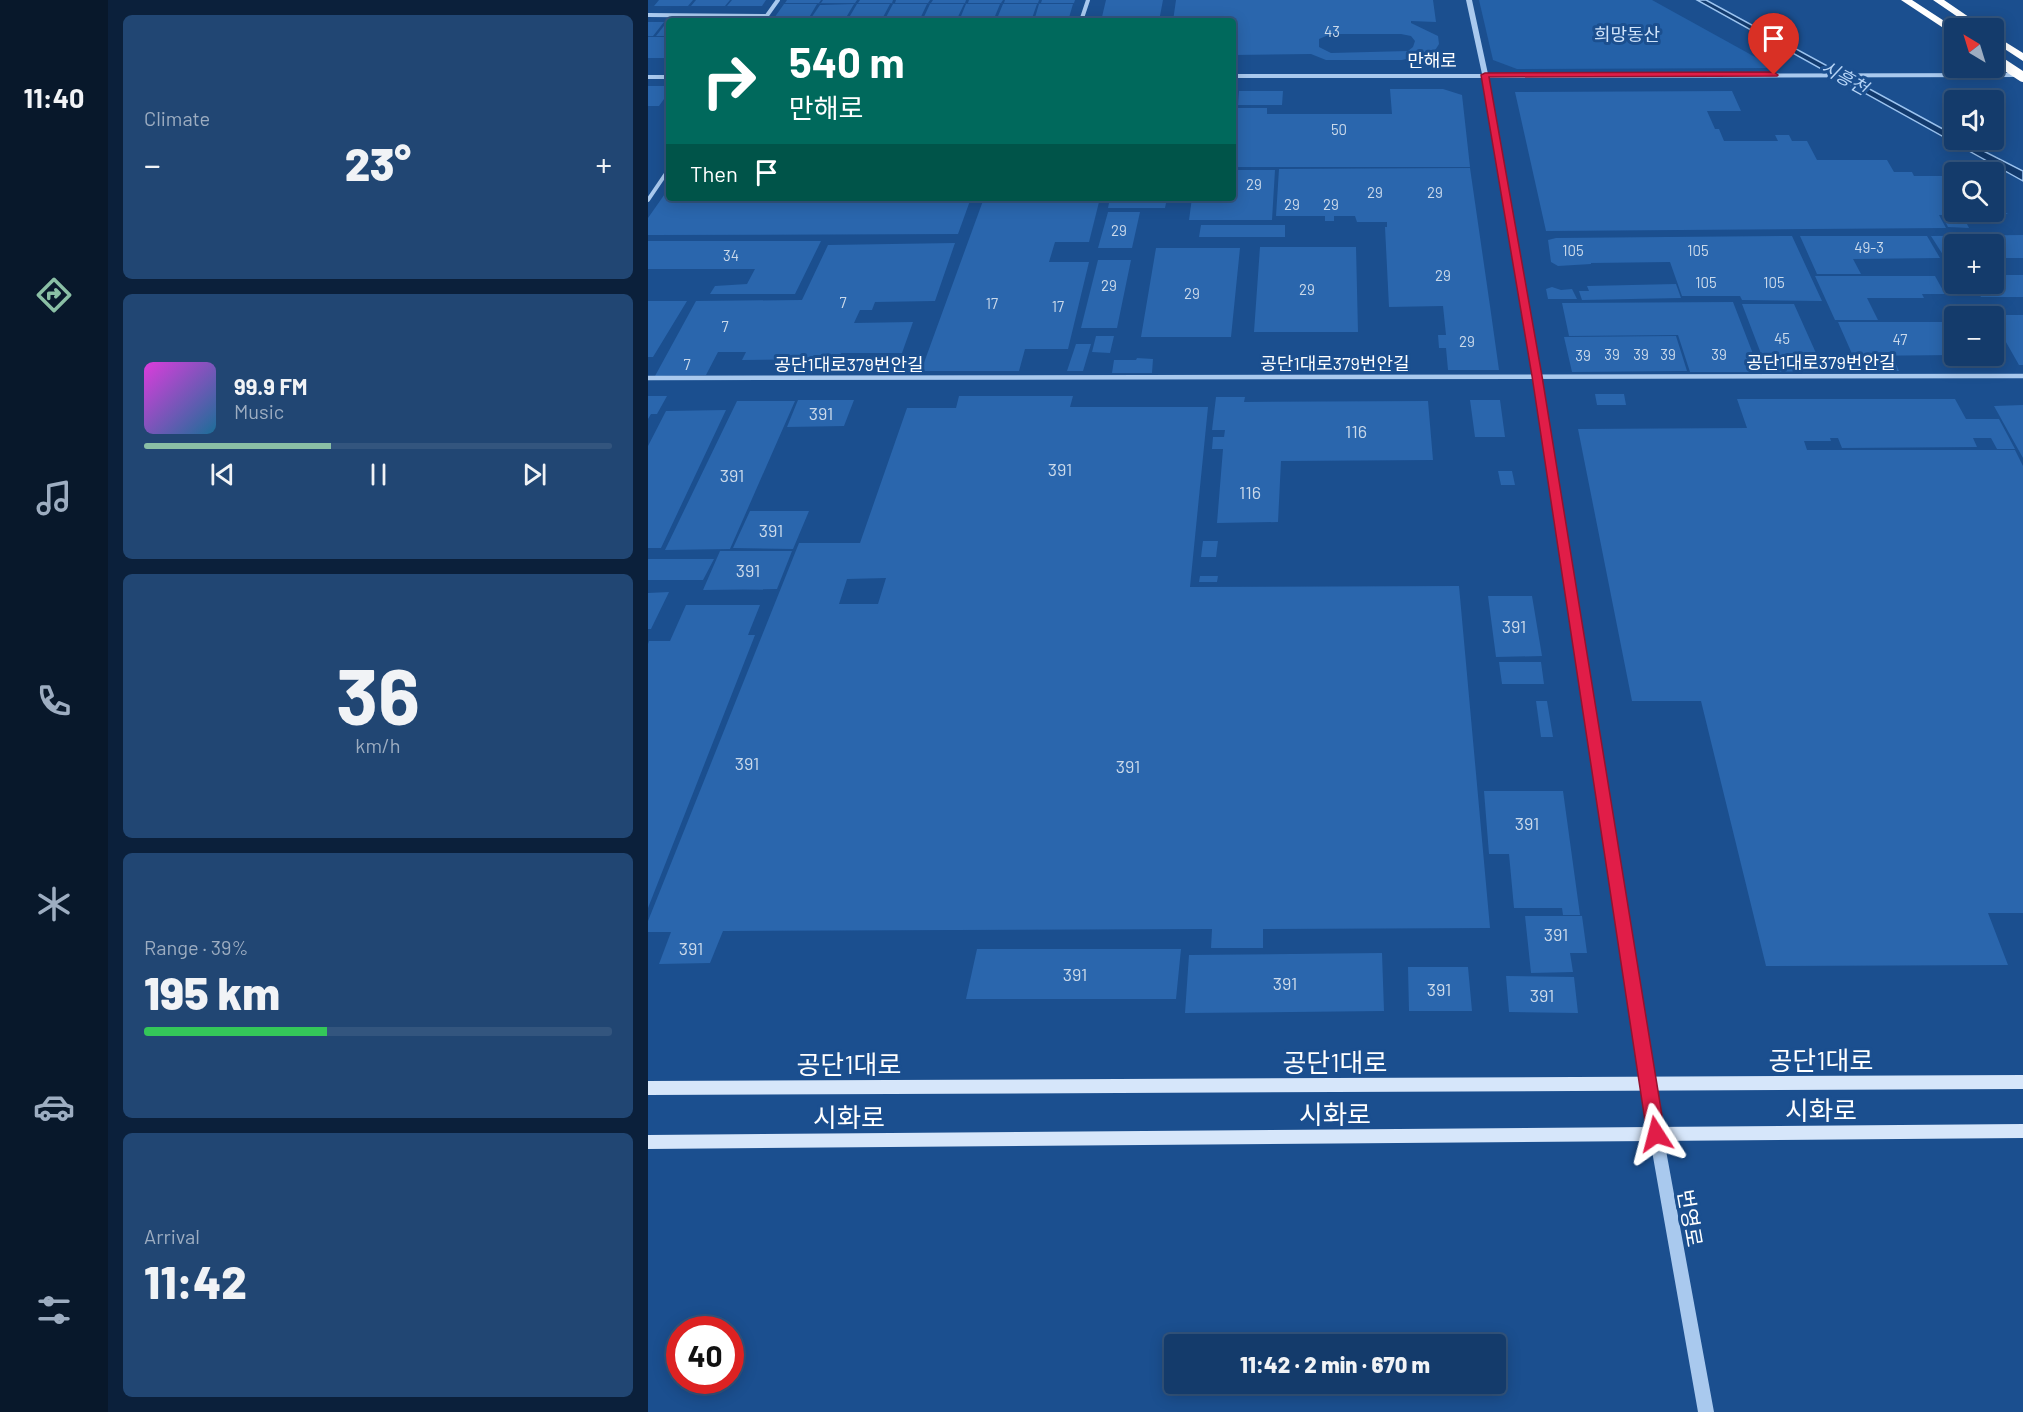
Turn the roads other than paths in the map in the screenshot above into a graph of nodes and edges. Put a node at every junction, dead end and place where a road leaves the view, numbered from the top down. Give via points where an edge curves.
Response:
1 (778, 0) edge
2 (1088, 0) edge
3 (1469, 0) edge
4 (1906, 0) edge
5 (1938, 0) edge
6 (648, 15) edge
7 (767, 16) joint
8 (1082, 18) edge
9 (1965, 18) edge
10 (1944, 25) edge
11 (2004, 45) edge
12 (2021, 57) edge
13 (2004, 64) edge
14 (1485, 75) junction
15 (1236, 76) edge
16 (2023, 76) edge
17 (648, 77) edge
18 (666, 77) edge
19 (666, 173) edge
20 (648, 200) edge
21 (1537, 376) junction
22 (2023, 376) edge
23 (648, 378) edge
24 (2023, 1082) edge
25 (1648, 1083) junction
26 (648, 1088) edge
27 (2023, 1131) edge
28 (1656, 1134) junction
29 (648, 1142) edge
30 (1706, 1412) edge

1 - 7 street
2 - 8 street
3 - 14 street, 번영로
4 - 10 highway
5 - 9 highway
6 - 7 street
11 - 12 highway
13 - 16 highway, bridge
14 - 15 street, 만해로
14 - 16 street, 만해로
14 - 21 street, 번영로
17 - 18 street
19 - 20 street
21 - 22 street, 공단1대로379번안길
21 - 23 street, 공단1대로379번안길
21 - 25 street, 번영로
24 - 25 main road, 공단1대로
25 - 26 main road, 공단1대로
25 - 28 street, 번영로
27 - 28 main road, 시화로
28 - 29 main road, 시화로
28 - 30 street, 번영로

